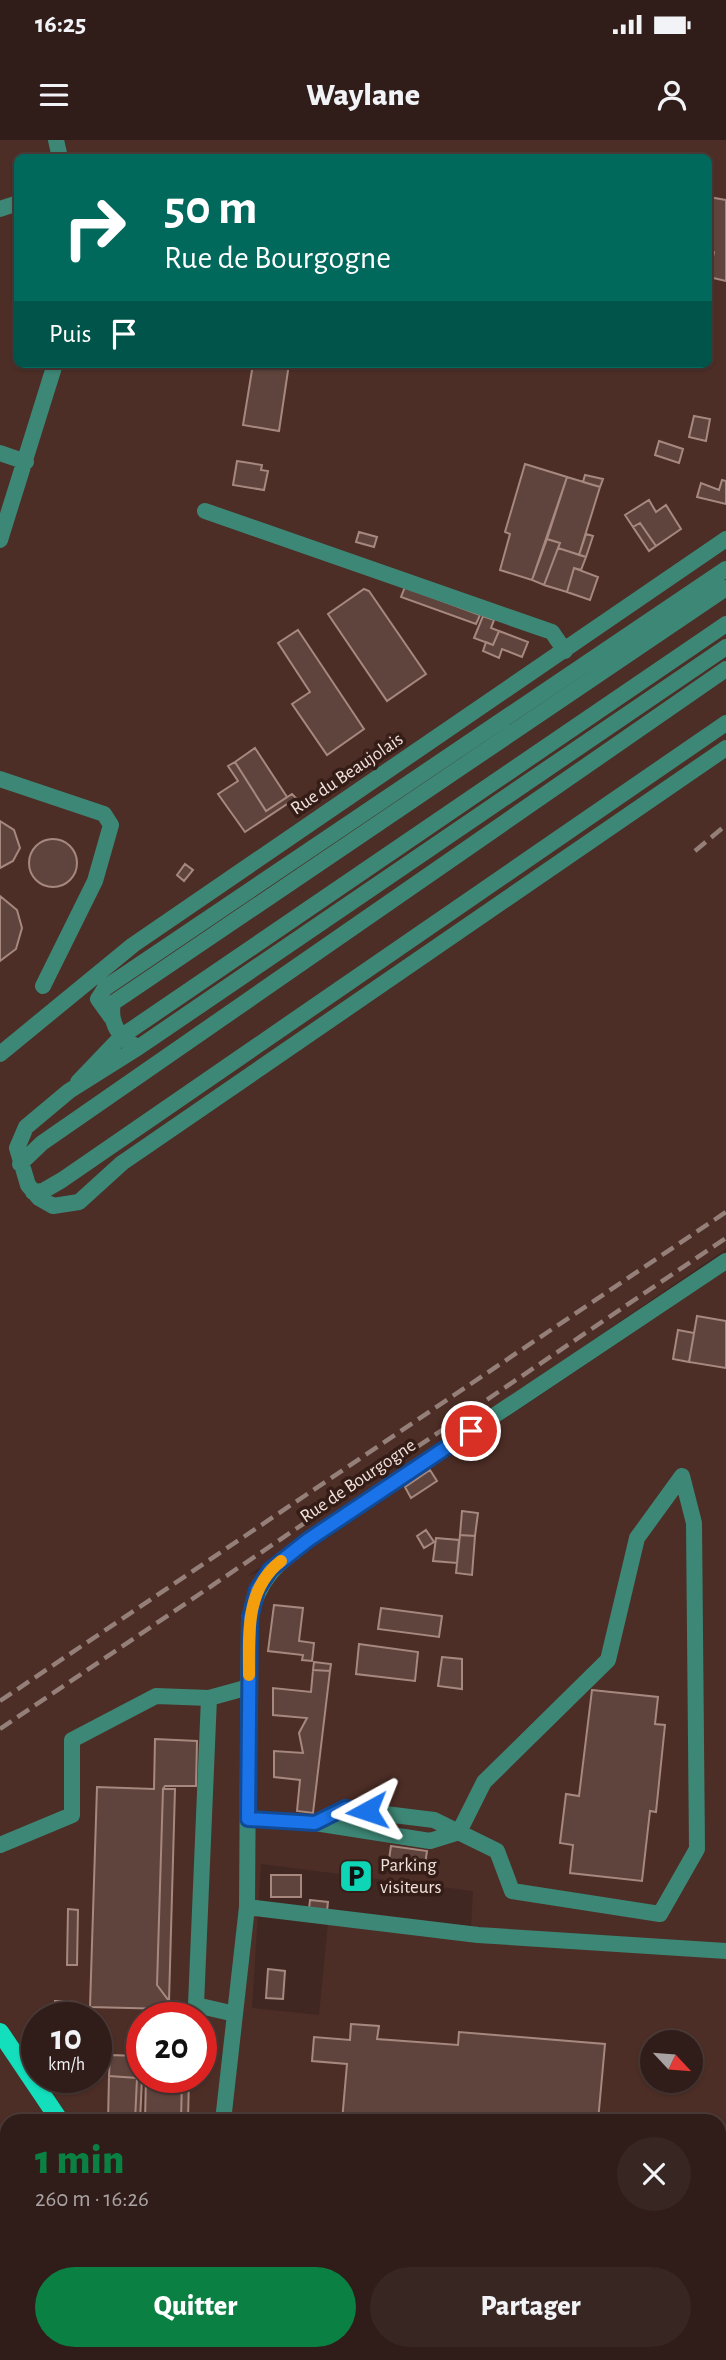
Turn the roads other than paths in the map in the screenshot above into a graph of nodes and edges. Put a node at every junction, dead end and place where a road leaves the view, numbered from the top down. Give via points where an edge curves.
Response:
1 (53, 368) edge
2 (0, 453) edge
3 (26, 462) junction
4 (205, 511) dead end
5 (726, 539) edge
6 (0, 540) edge
7 (726, 569) edge
8 (726, 589) edge
9 (726, 624) edge
10 (726, 647) edge
11 (565, 651) junction
12 (726, 669) edge
13 (726, 723) edge
14 (726, 748) edge
15 (0, 779) edge
16 (43, 986) dead end
17 (111, 1017) junction
18 (122, 1036) junction
19 (139, 1047) junction
20 (0, 1054) edge
21 (69, 1091) junction
22 (20, 1164) junction
23 (33, 1192) junction
24 (726, 1261) edge
25 (249, 1687) junction
26 (209, 1698) junction
27 (248, 1819) junction
28 (459, 1832) junction
29 (0, 1845) edge
30 (247, 1908) junction
31 (726, 1951) edge
32 (235, 2014) junction
33 (0, 2032) edge
34 (0, 2047) edge
35 (20, 2058) junction
36 (56, 2114) edge
37 (224, 2114) edge

1 - 3 street
2 - 3 street
3 - 6 street
4 - 11 street via 552,632
5 - 11 street, Rue du Beaujolais
7 - 17 street via 105,988 99,999
8 - 17 street via 113,1003
9 - 18 street
10 - 19 street
11 - 20 street, Rue du Beaujolais via 133,945
12 - 22 street via 42,1143
13 - 23 street via 62,1180
14 - 23 street via 122,1163 79,1202 53,1206
15 - 16 street via 104,814 111,825 95,881
17 - 18 street
18 - 19 street
18 - 21 street
19 - 21 street
21 - 22 street via 26,1127 16,1148
22 - 23 street
24 - 25 street, Rue de Bourgogne via 308,1540 270,1570 257,1590 250,1618
25 - 26 street
25 - 27 street, Rue de Bourgogne
26 - 29 street via 156,1696 72,1740 72,1815
26 - 32 street via 196,2005
27 - 28 street via 315,1823 430,1841
27 - 30 street, Rue de Bourgogne
28 - 28 street via 496,1851 512,1891 660,1914 697,1850 694,1523 682,1476 637,1538 608,1660 484,1782
30 - 31 street via 478,1935
30 - 32 street, Rue de Bourgogne
32 - 37 street, Rue de Bourgogne
33 - 35 main road
34 - 35 main road
35 - 36 main road

